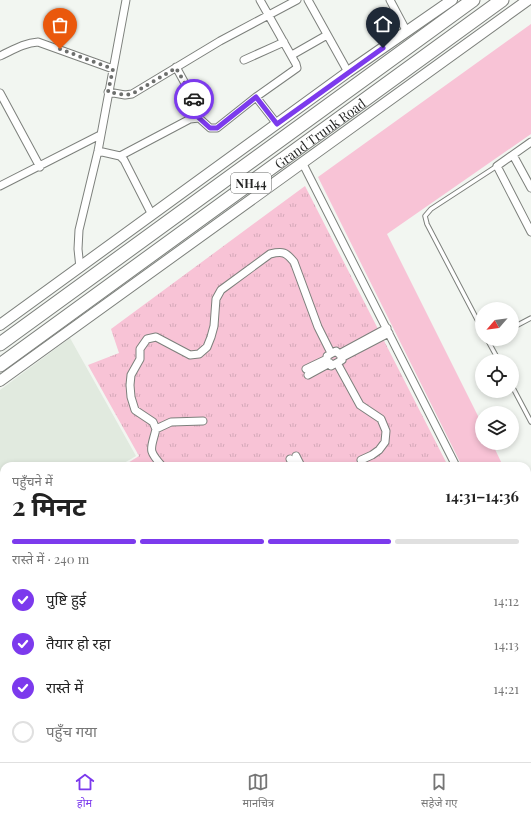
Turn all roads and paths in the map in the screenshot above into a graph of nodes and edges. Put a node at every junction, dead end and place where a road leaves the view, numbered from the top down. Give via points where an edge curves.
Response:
1 (126, 0) edge
2 (260, 0) edge
3 (297, 0) edge
4 (308, 0) edge
5 (390, 0) edge
6 (452, 0) edge
7 (473, 0) edge
8 (502, 0) edge
9 (528, 0) edge
10 (269, 15) junction
11 (407, 32) junction
12 (327, 35) junction
13 (284, 42) junction
14 (292, 55) junction
15 (0, 56) edge
16 (244, 60) dead end
17 (176, 68) junction
18 (113, 69) junction
19 (348, 72) junction
20 (108, 92) junction
21 (0, 93) edge
22 (256, 97) junction
23 (199, 118) junction
24 (277, 124) junction
25 (100, 135) junction
26 (531, 142) edge
27 (98, 151) junction
28 (513, 155) junction
29 (120, 156) junction
30 (303, 164) junction
31 (497, 166) junction
32 (40, 167) junction
33 (0, 186) edge
34 (531, 188) edge
35 (152, 215) junction
36 (531, 232) edge
37 (80, 268) junction
38 (475, 316) edge
39 (531, 318) edge
40 (519, 324) edge
41 (0, 325) edge
42 (388, 330) junction
43 (0, 344) edge
44 (332, 354) junction
45 (337, 363) junction
46 (0, 364) edge
47 (0, 382) edge
48 (518, 398) edge
49 (203, 421) dead end
50 (531, 422) edge
51 (156, 429) junction
52 (361, 460) dead end
53 (158, 462) edge
54 (454, 462) edge

1 - 18 street
2 - 10 street
3 - 10 street
4 - 12 street
5 - 11 street
6 - 11 street
7 - 43 highway, Grand Trunk Road / NH44
8 - 46 highway, Grand Trunk Road / NH44
9 - 30 street
10 - 13 street
10 - 17 street via 220,40
11 - 19 street
12 - 14 street
12 - 19 street
13 - 14 street
13 - 16 street
14 - 22 street via 297,68
15 - 18 street via 21,45 38,42
17 - 20 street via 132,94
17 - 23 street via 198,107
18 - 20 street
19 - 24 street
20 - 25 street
21 - 32 street
22 - 23 street via 217,128 210,128
22 - 24 street
23 - 29 street via 190,119
24 - 35 street
25 - 27 street
25 - 32 street
26 - 28 street
27 - 29 street
27 - 37 street via 79,230
28 - 31 street
28 - 34 street
29 - 35 street
30 - 42 street
30 - 47 street
31 - 36 street
31 - 38 lane via 431,209 425,216
32 - 33 street
35 - 37 street
37 - 41 street
39 - 40 lane
42 - 44 street via 339,354 336,351
42 - 45 street via 341,358 342,360
42 - 54 street
44 - 45 street via 307,372 330,363 331,366
44 - 51 street via 316,321 294,262 288,254 270,254 220,290 216,299 211,337 207,347 199,354 190,355 156,337 147,339 140,349 140,358 131,375 131,397 135,410 153,422
45 - 52 street via 360,405 381,419 386,431 385,442 379,450
48 - 50 lane
49 - 51 street via 172,422
51 - 53 street via 150,450

